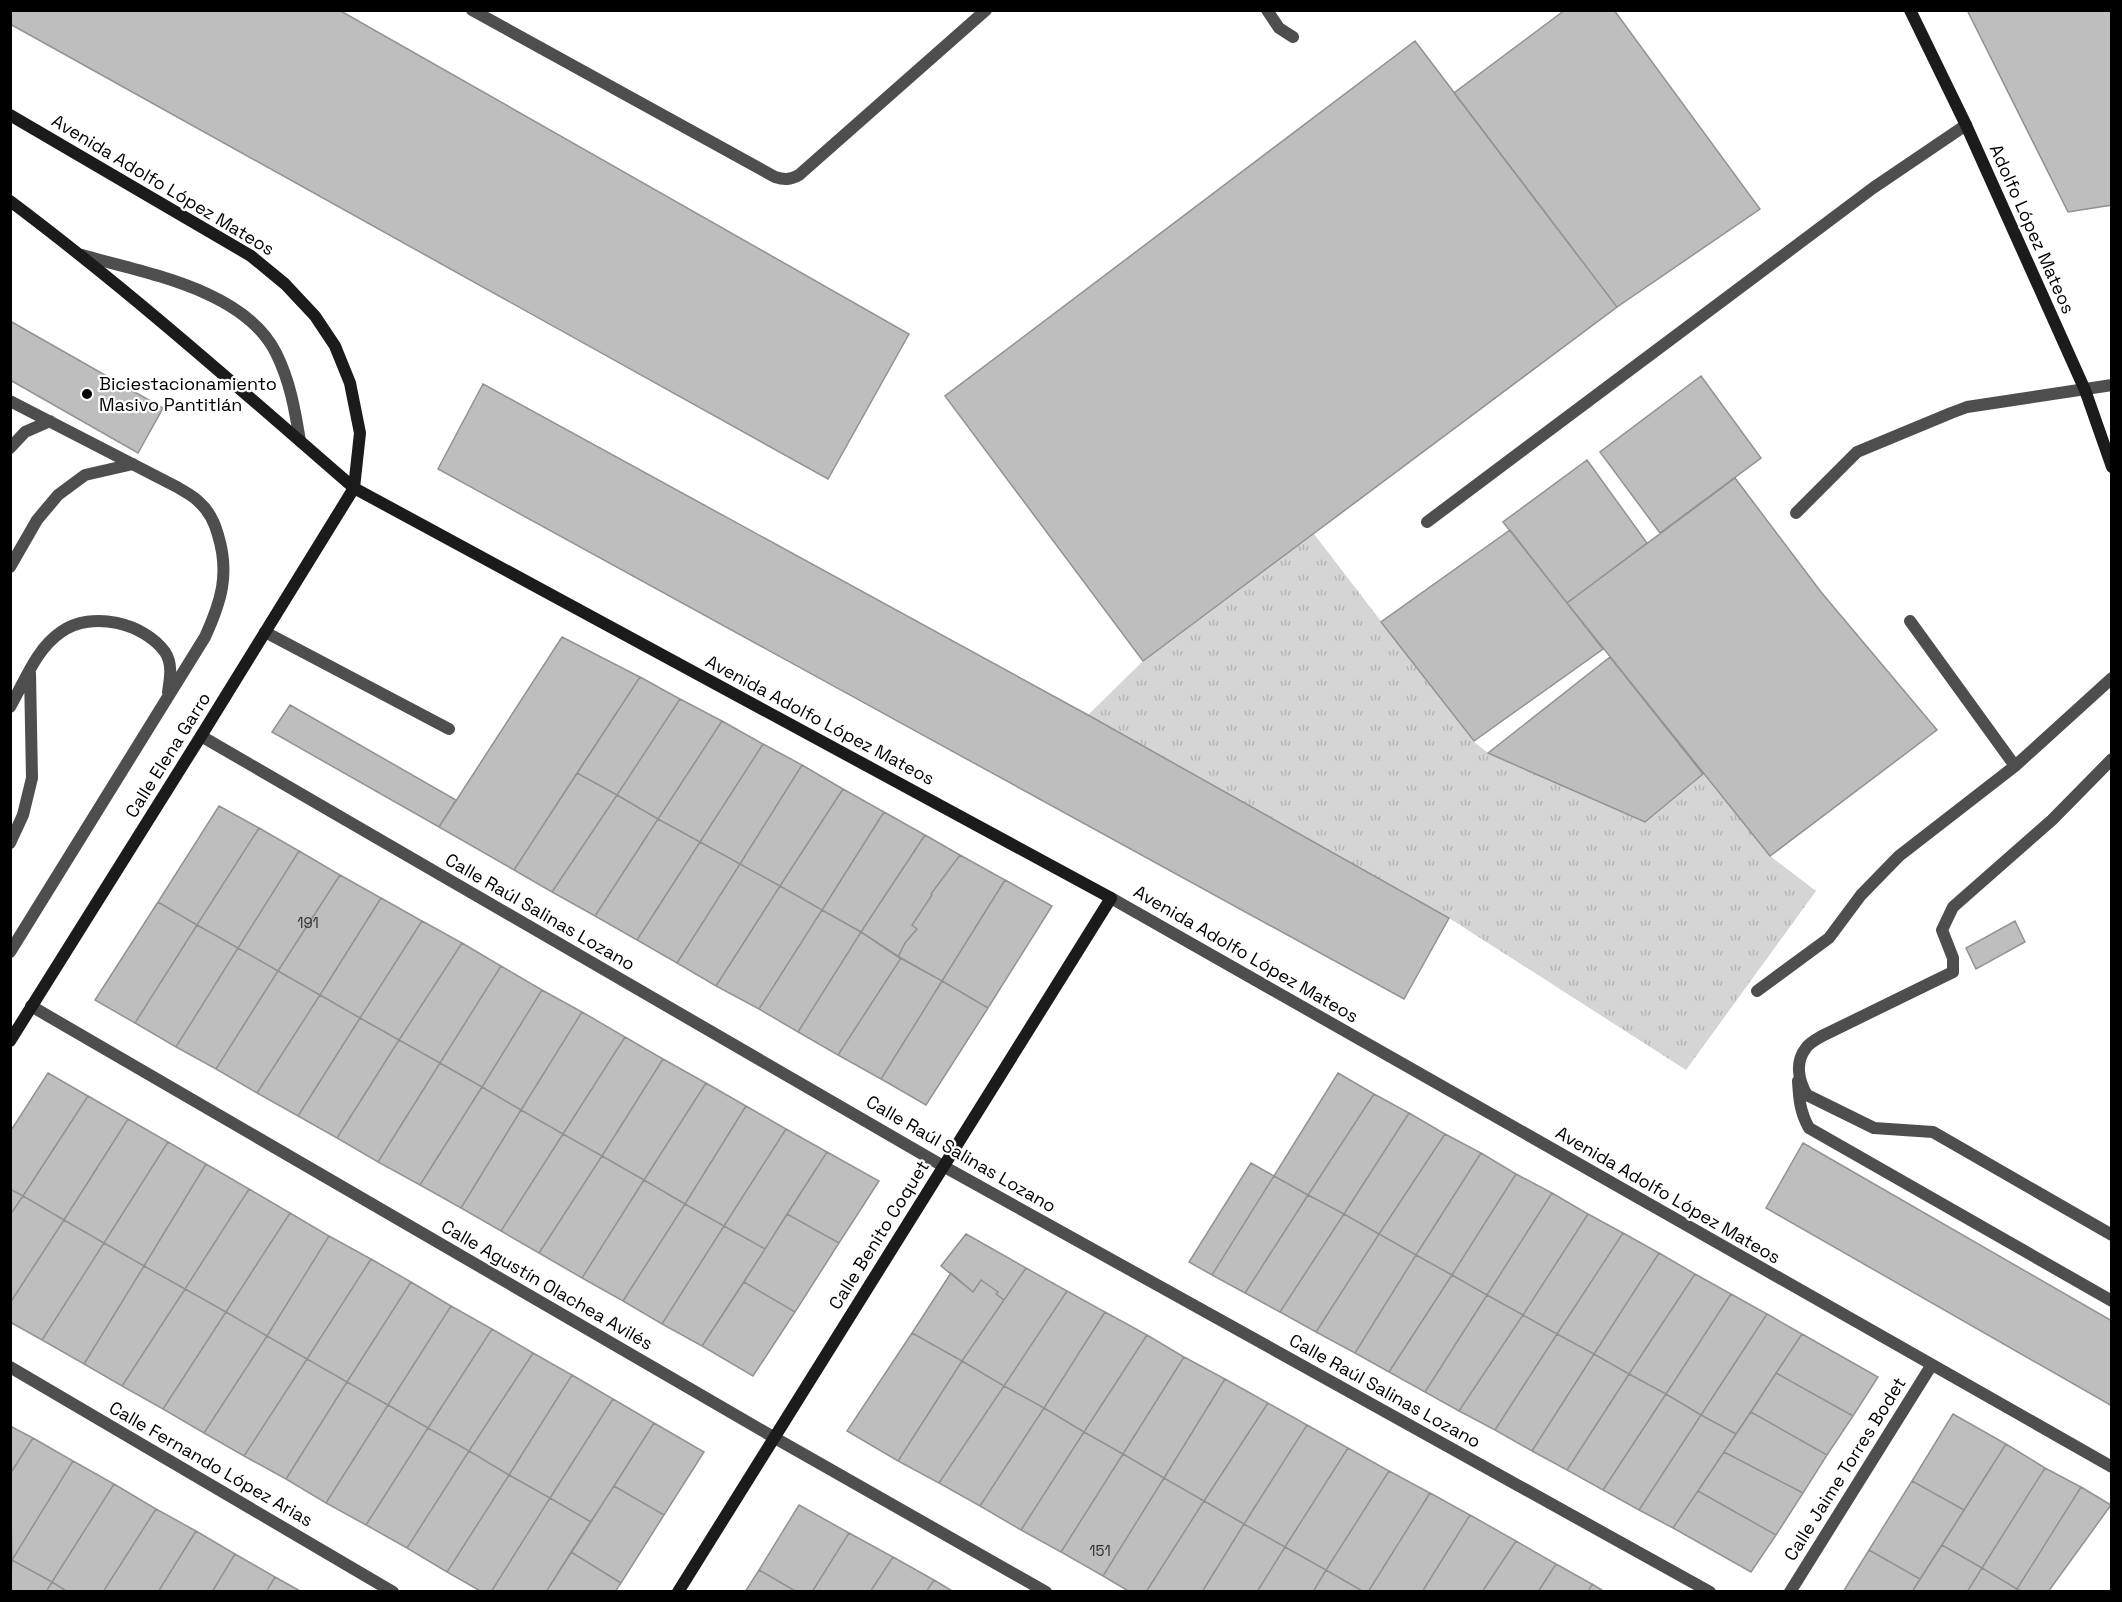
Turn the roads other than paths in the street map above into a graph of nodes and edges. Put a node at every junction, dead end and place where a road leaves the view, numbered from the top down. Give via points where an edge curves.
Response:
1 (472, 10) edge
2 (986, 10) edge
3 (1267, 10) edge
4 (1910, 10) edge
5 (1293, 38) dead end
6 (10, 115) edge
7 (1966, 125) junction
8 (10, 201) edge
9 (82, 255) junction
10 (2112, 385) edge
11 (2085, 390) junction
12 (10, 401) edge
13 (50, 421) junction
14 (300, 441) junction
15 (10, 448) edge
16 (133, 464) junction
17 (2112, 468) edge
18 (354, 488) junction
19 (1796, 513) dead end
20 (1427, 522) dead end
21 (10, 567) edge
22 (1910, 621) dead end
23 (265, 632) junction
24 (30, 671) junction
25 (2112, 678) edge
26 (167, 696) junction
27 (10, 707) edge
28 (449, 729) dead end
29 (201, 736) junction
30 (2112, 759) edge
31 (2015, 766) junction
32 (10, 843) edge
33 (1112, 898) junction
34 (10, 952) edge
35 (1757, 991) dead end
36 (31, 1006) junction
37 (10, 1041) edge
38 (1798, 1075) junction
39 (944, 1166) junction
40 (2112, 1235) edge
41 (2112, 1301) edge
42 (1931, 1366) junction
43 (10, 1367) edge
44 (775, 1438) junction
45 (2112, 1467) edge
46 (393, 1592) edge
47 (678, 1592) edge
48 (1046, 1592) edge
49 (1710, 1592) edge
50 (1790, 1592) edge

1 - 2 street via 774,177 791,179
3 - 5 street via 1279,28
4 - 7 street, Adolfo López Mateos
6 - 18 street, Avenida Adolfo López Mateos via 251,256 315,316 335,346 350,383 360,433
7 - 11 street, Adolfo López Mateos
7 - 20 street via 1873,188
8 - 9 street, Avenida Adolfo López Mateos
9 - 14 street, Avenida Adolfo López Mateos
9 - 14 street via 203,290 250,319 275,351 290,386
10 - 11 street
11 - 17 street, Adolfo López Mateos
11 - 19 street via 1967,406 1857,452
12 - 13 street
13 - 15 street via 25,432
13 - 16 street
14 - 18 street, Avenida Adolfo López Mateos
16 - 21 street via 85,475 58,495 37,520
16 - 26 street via 200,502 215,524 223,551 224,582 217,611
18 - 23 street, Calle Elena Garro
18 - 33 street, Avenida Adolfo López Mateos
22 - 31 street
23 - 28 street
23 - 29 street, Calle Elena Garro
24 - 26 street via 43,648 63,630 100,621 120,623 152,639 166,653 171,670
24 - 27 street
24 - 32 street via 32,778 23,815
25 - 31 street
26 - 34 street
29 - 36 street, Calle Elena Garro
29 - 39 street, Calle Raúl Salinas Lozano
30 - 38 street via 2052,820 1953,907 1942,930 1953,958 1953,972 1822,1036 1806,1047
31 - 35 street via 1899,856 1861,895 1829,938
33 - 39 street, Calle Benito Coquet
33 - 42 street, Avenida Adolfo López Mateos
36 - 37 street, Calle Elena Garro
36 - 44 street, Calle Agustín Olachea Avilés
38 - 40 street via 1807,1095 1874,1128 1933,1132
38 - 41 street via 1799,1101 1809,1128
39 - 44 street, Calle Benito Coquet
39 - 49 street, Calle Raúl Salinas Lozano
42 - 45 street, Avenida Adolfo López Mateos
42 - 50 street, Calle Jaime Torres Bodet
43 - 46 street, Calle Fernando López Arias
44 - 47 street, Calle Benito Coquet
44 - 48 street, Calle Agustín Olachea Avilés

